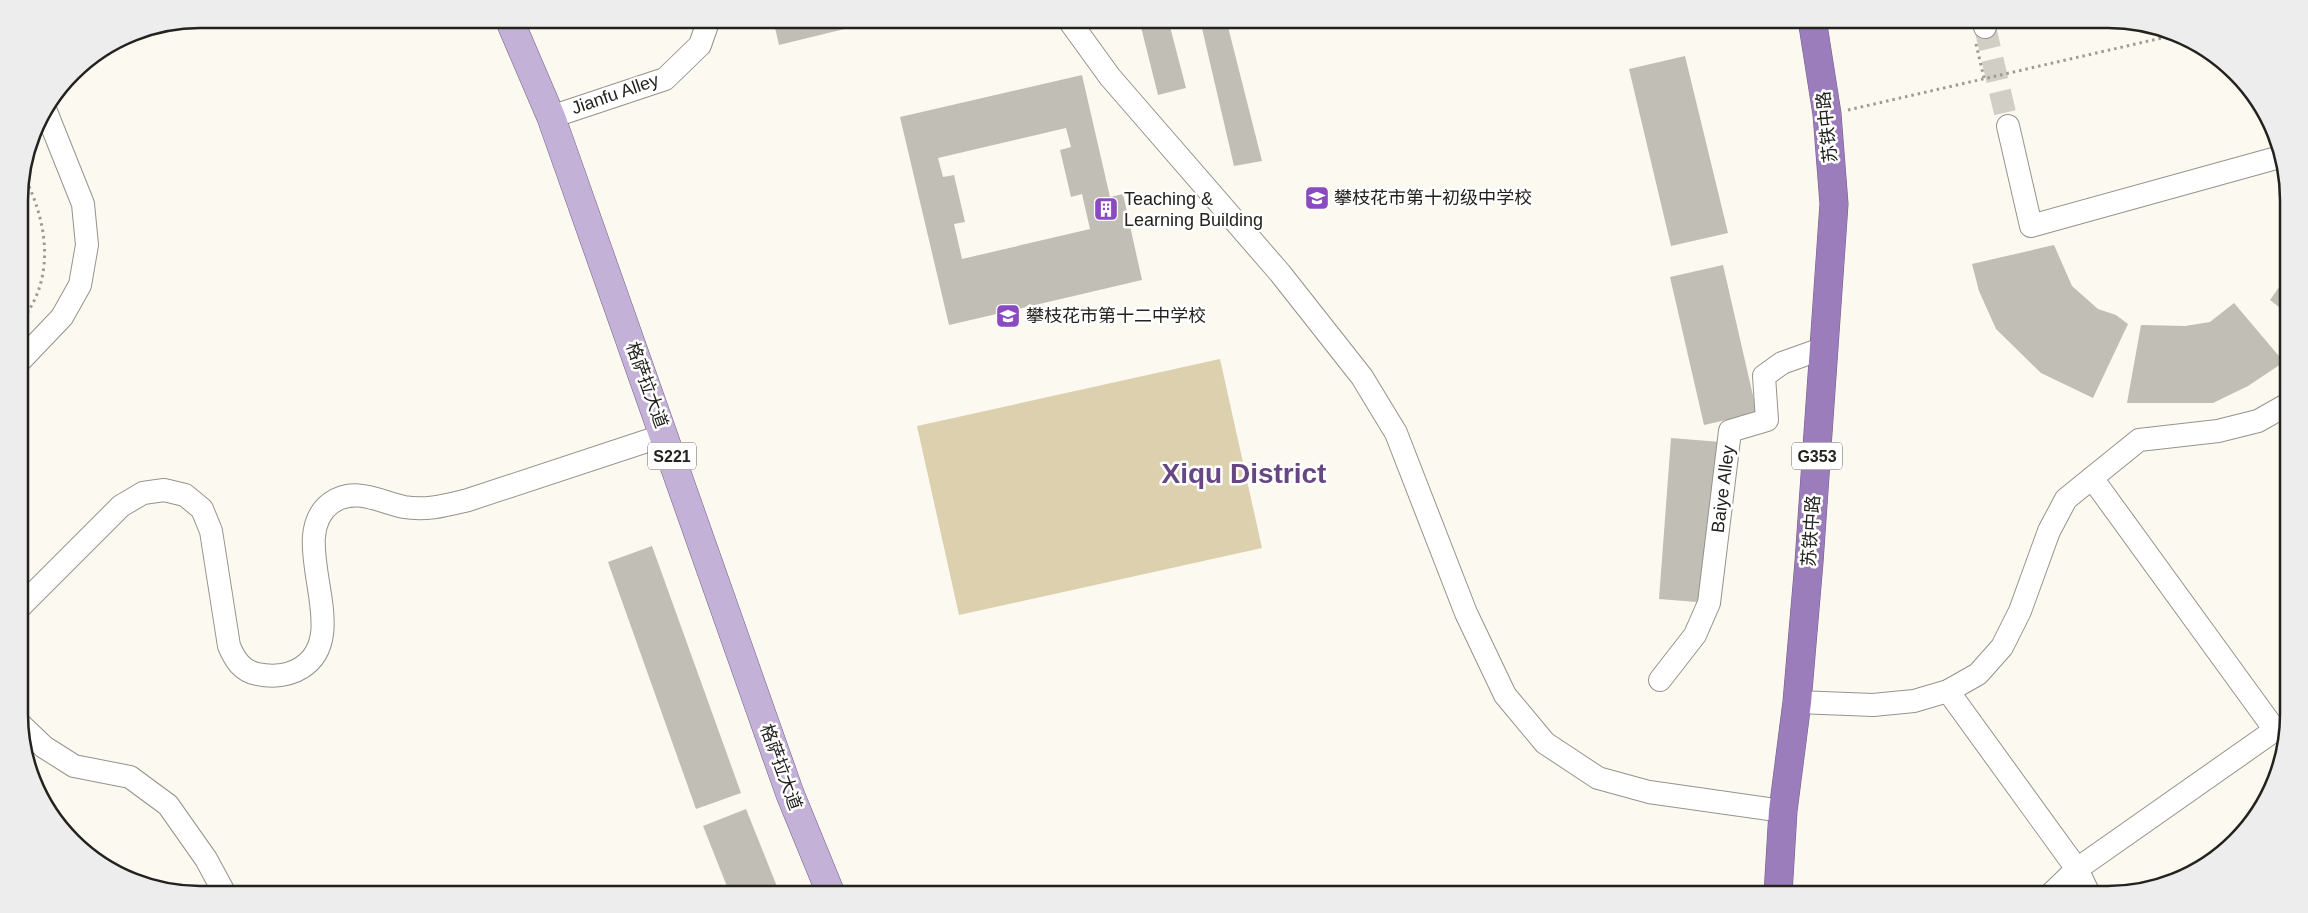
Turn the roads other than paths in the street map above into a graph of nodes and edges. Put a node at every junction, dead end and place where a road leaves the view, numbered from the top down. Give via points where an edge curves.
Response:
1 (513, 28) edge
2 (706, 28) edge
3 (1074, 28) edge
4 (1813, 28) edge
5 (48, 117) edge
6 (551, 117) junction
7 (2008, 126) tunnel mouth
8 (2276, 158) edge
9 (1824, 348) junction
10 (28, 352) edge
11 (2280, 409) edge
12 (665, 435) junction
13 (2092, 478) junction
14 (28, 599) edge
15 (1660, 680) dead end
16 (1948, 691) junction
17 (1797, 702) junction
18 (29, 733) edge
19 (1783, 811) junction
20 (2077, 869) junction
21 (1779, 885) edge
22 (2060, 885) edge
23 (2085, 885) edge
24 (221, 886) edge
25 (828, 886) edge

1 - 6 main road, 格萨拉大道 / S221
2 - 6 street, Jianfu Alley via 700,45 664,79
3 - 19 street via 1110,78 1280,273 1362,377 1396,433 1466,613 1505,695 1545,743 1598,778 1649,792
4 - 9 highway, 苏铁中路 / G353 via 1827,114 1834,204
5 - 10 street via 83,204 87,245 80,285 62,317
6 - 12 main road, 格萨拉大道 / S221
7 - 8 street via 2032,226
9 - 15 street, Baiye Alley via 1782,363 1764,376 1767,420 1730,431 1709,603 1695,634
9 - 17 highway, 苏铁中路 / G353
11 - 13 street via 2258,421 2218,431 2139,440
12 - 14 street via 435,508 404,507 371,496 349,495 331,503 319,518 313,539 323,616 320,641 311,662 294,672 270,677 252,673 237,663 229,646 211,531 202,509 185,495 164,490 143,493 121,506
12 - 25 main road, 格萨拉大道 / S221 via 790,794
13 - 16 street via 2066,499 2049,531 2020,611 2002,648 1978,674
13 - 20 street via 2275,730
16 - 17 street via 1914,701 1873,705
16 - 20 street
17 - 19 highway, 苏铁中路 / G353
18 - 24 street via 44,747 74,766 130,777 168,805
19 - 21 highway, 苏铁中路 / G353
20 - 22 street
20 - 23 street

